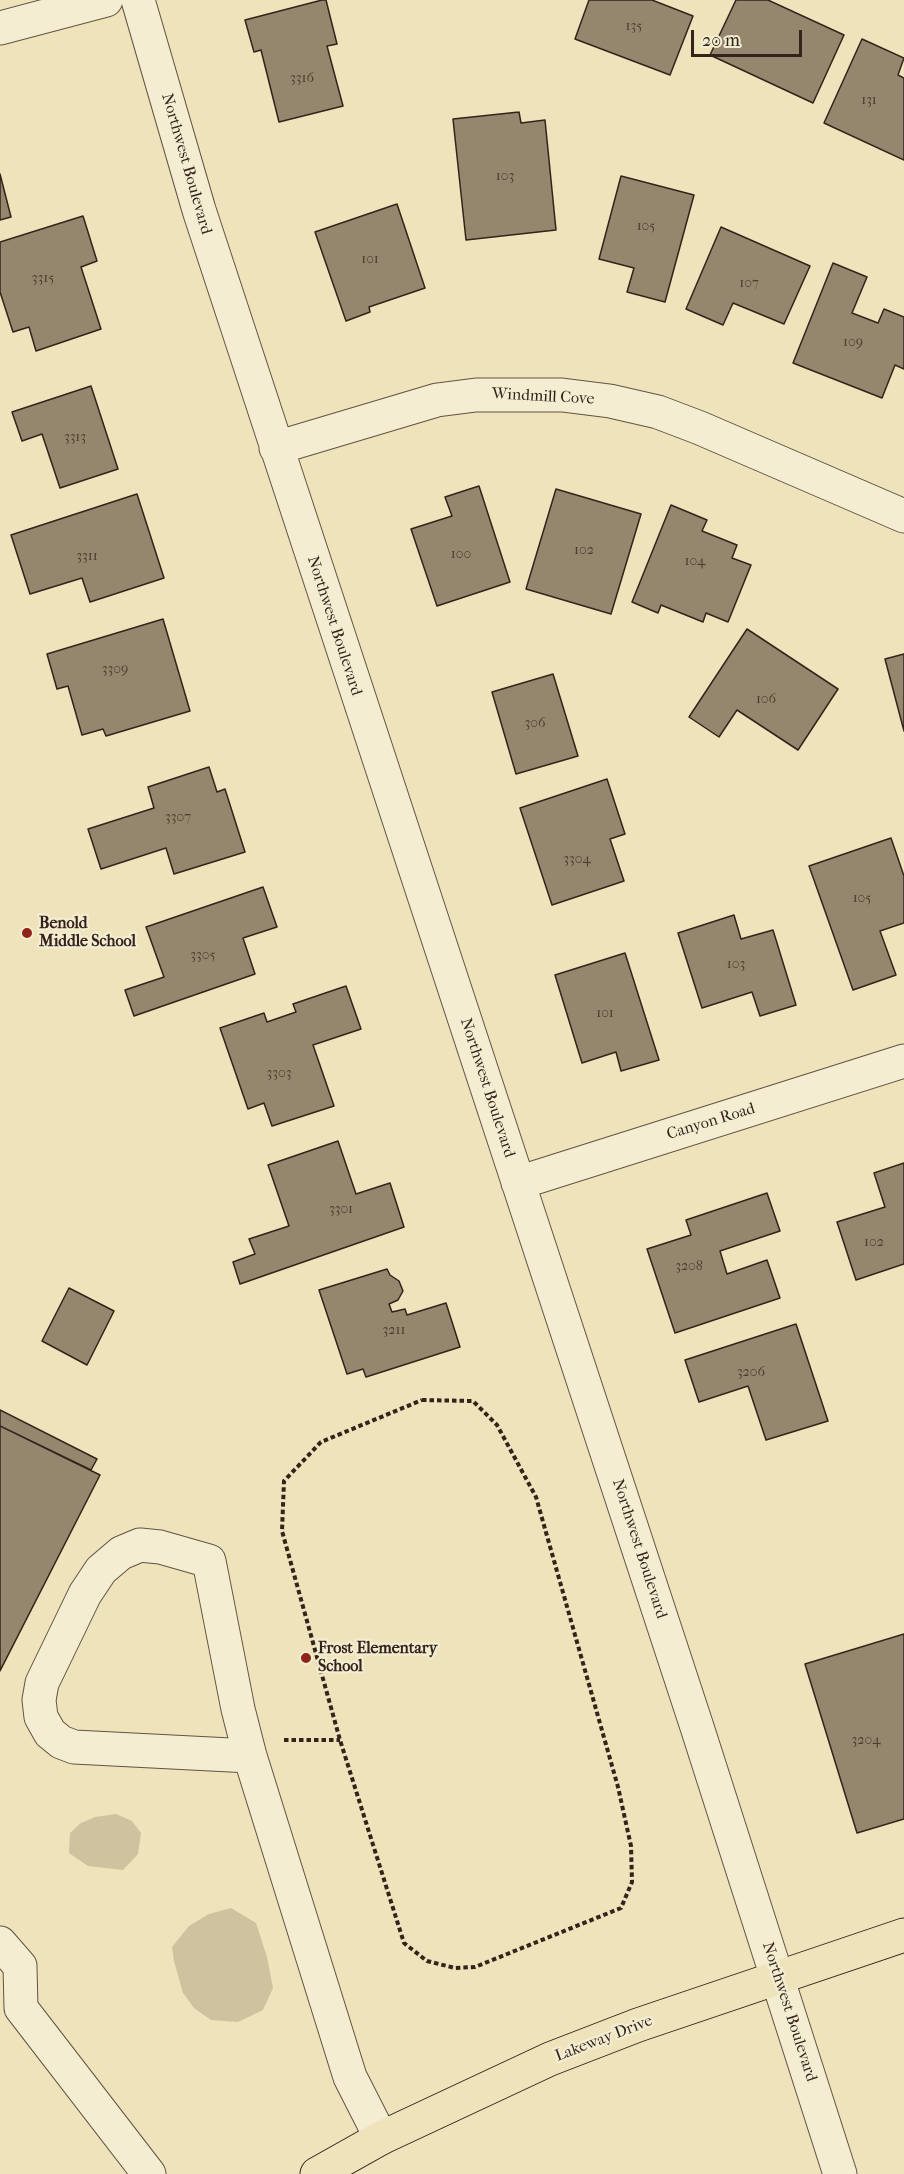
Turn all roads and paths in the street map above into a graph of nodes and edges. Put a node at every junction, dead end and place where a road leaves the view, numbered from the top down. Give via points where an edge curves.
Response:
1 (106, 0) edge
2 (138, 0) edge
3 (0, 28) edge
4 (276, 448) junction
5 (904, 516) edge
6 (904, 1061) edge
7 (518, 1183) junction
8 (340, 1740) junction
9 (248, 1749) junction
10 (904, 1935) edge
11 (0, 1943) edge
12 (778, 1977) junction
13 (10, 2008) edge
14 (381, 2138) junction
15 (149, 2174) edge
16 (317, 2174) edge
17 (840, 2174) edge

1 - 3 street
2 - 4 street, Northwest Boulevard via 199,210
4 - 5 street, Windmill Cove via 437,400 476,395 562,395 658,412
4 - 7 street, Northwest Boulevard
6 - 7 street, Canyon Road
7 - 12 street, Northwest Boulevard
8 - 8 path via 404,1943 427,1961 455,1968 475,1967 621,1908 632,1882 631,1846 536,1497 498,1425 473,1401 422,1400 321,1442 284,1481 282,1531
8 - 9 path
9 - 9 street via 209,1561 140,1545 121,1553 90,1586 42,1683 41,1716 50,1733 74,1747
9 - 14 street via 350,2077
10 - 12 main road, Lakeway Drive
11 - 13 street via 20,1966
12 - 14 main road, Lakeway Drive via 550,2059
12 - 17 street, Northwest Boulevard
13 - 15 street
14 - 16 main road, Lakeway Drive

